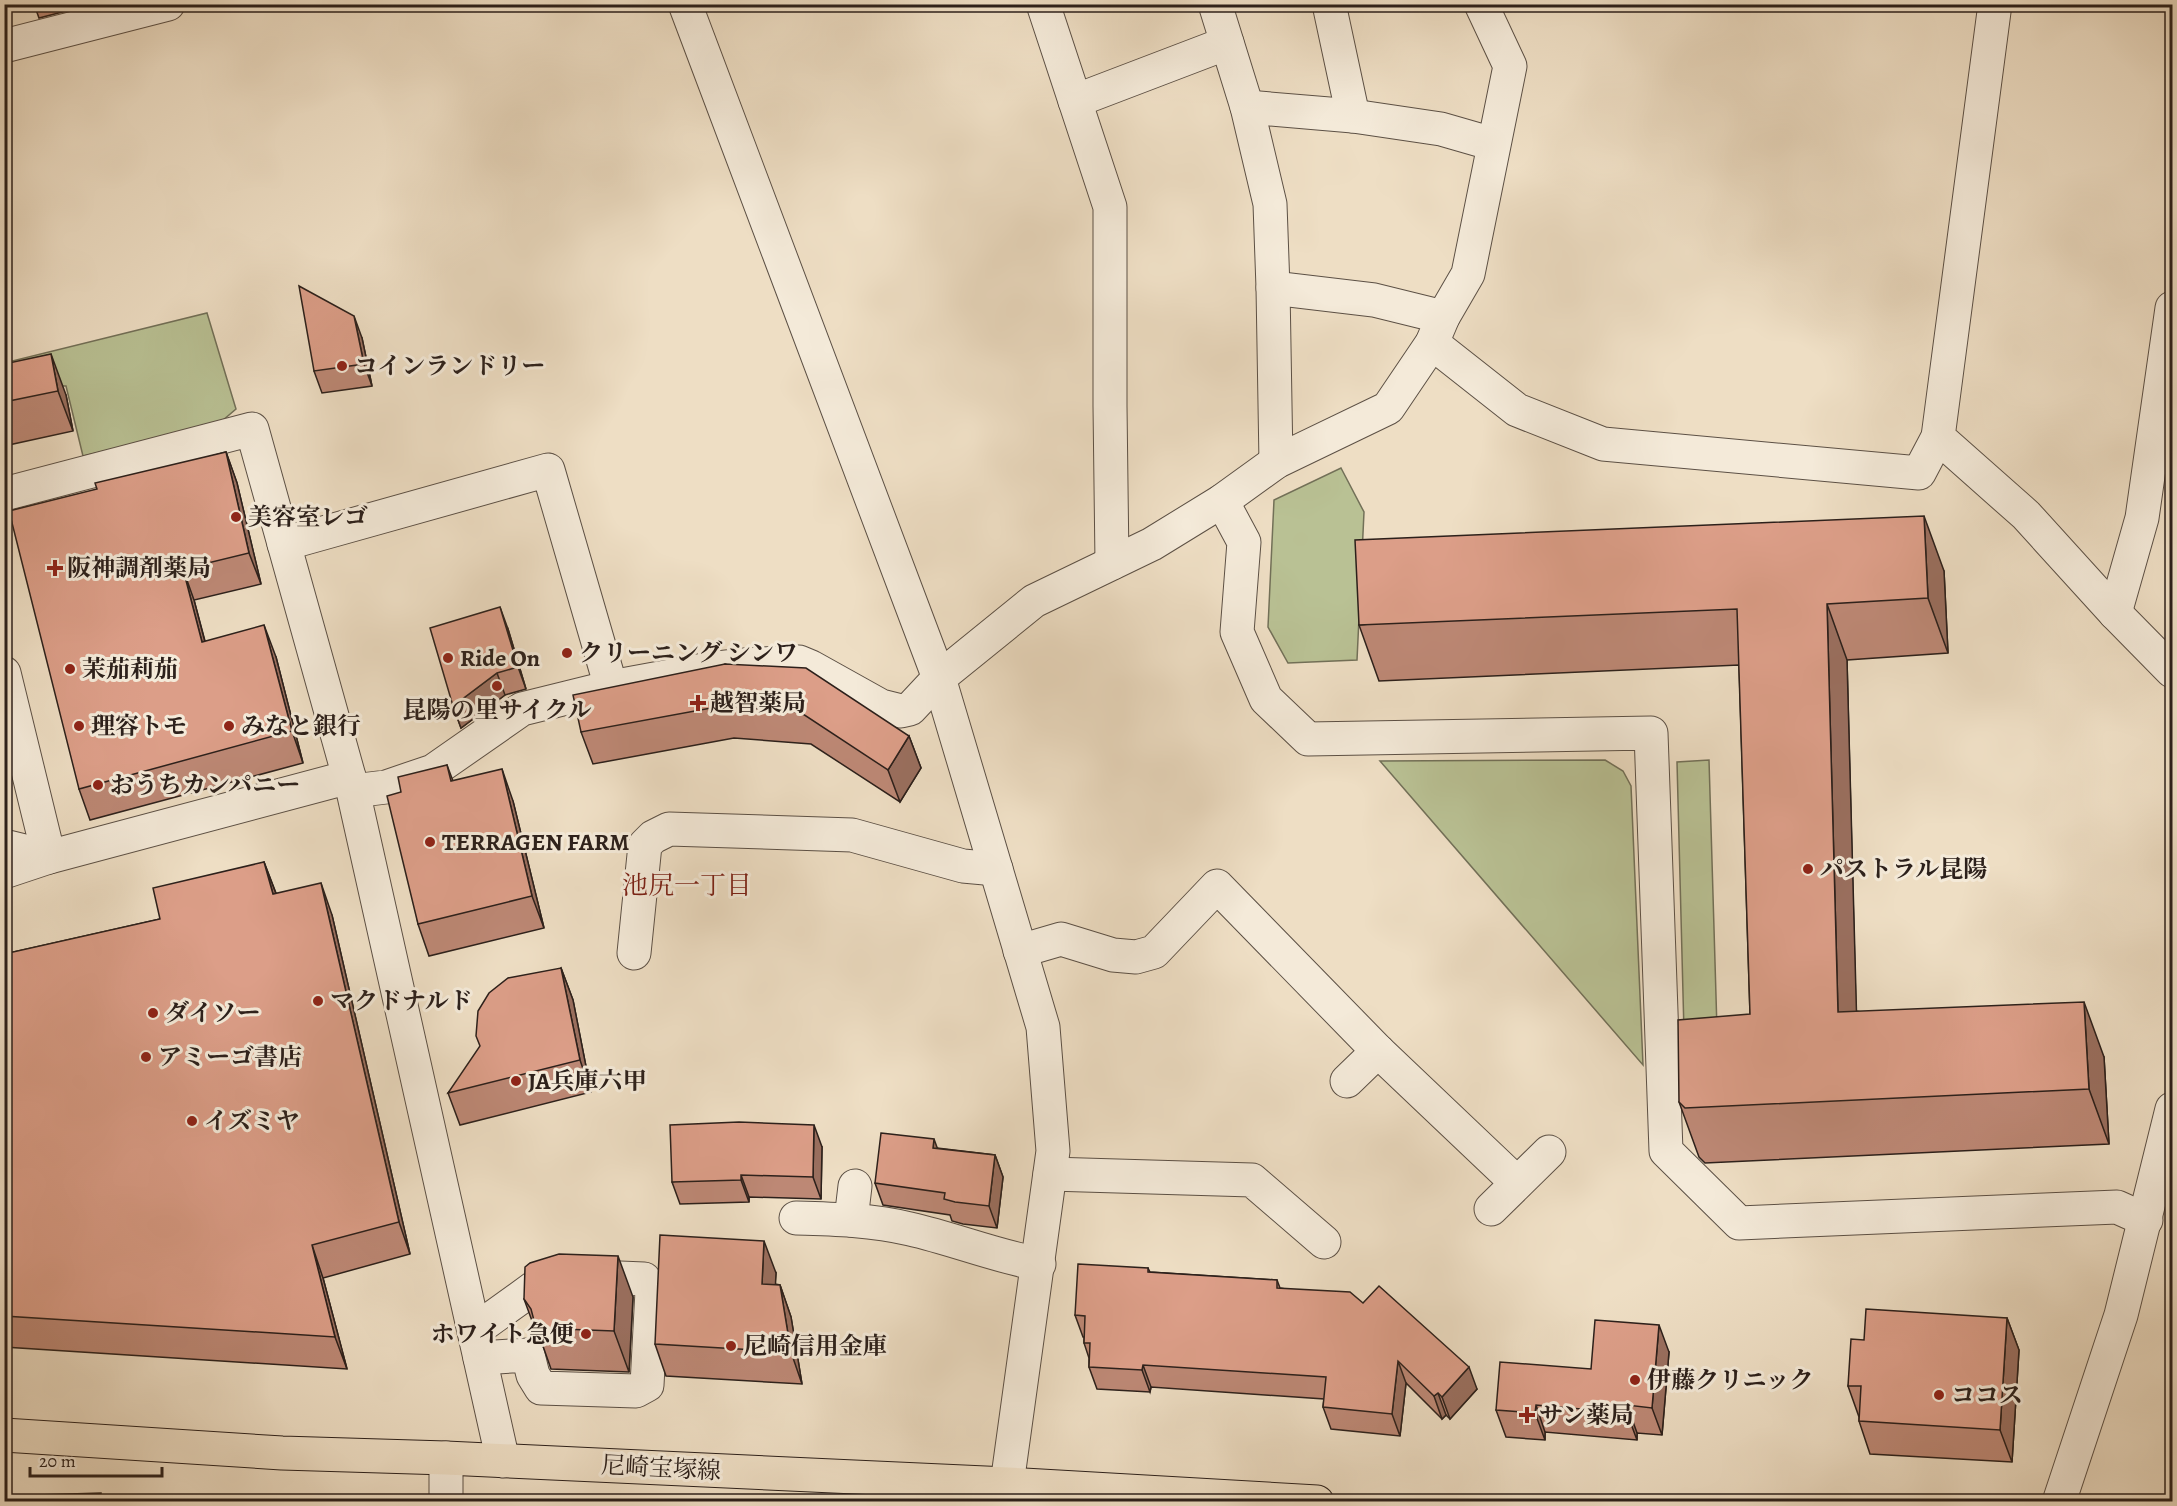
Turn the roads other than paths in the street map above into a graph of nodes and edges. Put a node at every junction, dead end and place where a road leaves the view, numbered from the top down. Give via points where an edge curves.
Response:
1 (685, 4) edge
2 (1043, 4) edge
3 (1215, 4) edge
4 (1329, 4) edge
5 (1481, 4) edge
6 (1995, 4) edge
7 (156, 6) edge
8 (1227, 43) junction
9 (4, 46) edge
10 (1075, 101) junction
11 (1247, 107) junction
12 (1353, 116) junction
13 (1493, 144) junction
14 (1273, 288) junction
15 (2172, 308) edge
16 (1437, 330) junction
17 (1938, 437) junction
18 (1276, 462) junction
19 (4, 494) edge
20 (1222, 501) junction
21 (284, 543) junction
22 (1112, 563) junction
23 (2115, 613) junction
24 (2172, 671) edge
25 (4, 673) edge
26 (939, 678) junction
27 (611, 687) junction
28 (351, 784) junction
29 (4, 846) edge
30 (49, 857) junction
31 (996, 869) junction
32 (4, 872) edge
33 (1020, 951) junction
34 (634, 953) dead end
35 (1378, 1051) junction
36 (1347, 1081) dead end
37 (2172, 1109) edge
38 (1549, 1152) dead end
39 (1050, 1174) junction
40 (1517, 1183) junction
41 (855, 1186) dead end
42 (1491, 1209) dead end
43 (796, 1218) dead end
44 (851, 1220) junction
45 (2146, 1220) junction
46 (1324, 1242) dead end
47 (1039, 1264) junction
48 (477, 1345) junction
49 (4, 1435) edge
50 (446, 1458) junction
51 (503, 1461) junction
52 (1004, 1493) edge
53 (446, 1502) edge
54 (1317, 1502) edge
55 (2059, 1502) edge

1 - 26 street
2 - 10 street
3 - 8 street
4 - 12 street
5 - 13 street via 1510,66
6 - 17 street
7 - 9 street
8 - 10 street
8 - 11 street
10 - 22 street via 1110,207
11 - 12 street
11 - 14 street via 1270,204
12 - 13 street via 1441,129
13 - 16 street via 1468,274
14 - 16 street via 1374,300
14 - 18 street
15 - 23 street via 2142,518
16 - 17 street via 1517,410 1603,444 1919,473
16 - 18 street via 1388,408
17 - 23 street via 2026,515
18 - 20 street
19 - 21 street via 252,429
20 - 22 street via 1152,544
20 - 45 street via 1244,542 1237,632 1266,699 1308,739 1652,733 1666,1151 1739,1223 2117,1207
21 - 27 street via 548,470
21 - 28 street
22 - 26 street via 1034,601
23 - 24 street
25 - 30 street
26 - 27 street via 910,709 901,711 881,706 799,662 709,669
26 - 31 street
27 - 28 street via 522,709 433,771 386,787
28 - 30 street
28 - 48 street
29 - 30 street
30 - 32 street
31 - 33 street
31 - 34 street via 963,866 852,835 669,829 636,843
33 - 35 street via 1061,939 1113,955 1136,957 1154,952 1226,876
33 - 39 street via 1043,1027 1053,1151
35 - 36 street
35 - 40 street
37 - 45 street
38 - 40 street
39 - 46 street via 1252,1180
39 - 47 street
40 - 42 street
41 - 44 street
43 - 44 street
44 - 47 street via 910,1228
45 - 55 street via 2121,1315
47 - 52 street
48 - 48 street via 535,1287 572,1276 644,1279 652,1291 647,1385 636,1391 541,1388 528,1356
48 - 51 street
49 - 50 main road, 尼崎宝塚線 via 270,1452
50 - 51 main road, 尼崎宝塚線
50 - 53 street
51 - 52 main road, 尼崎宝塚線
52 - 54 main road, 尼崎宝塚線

